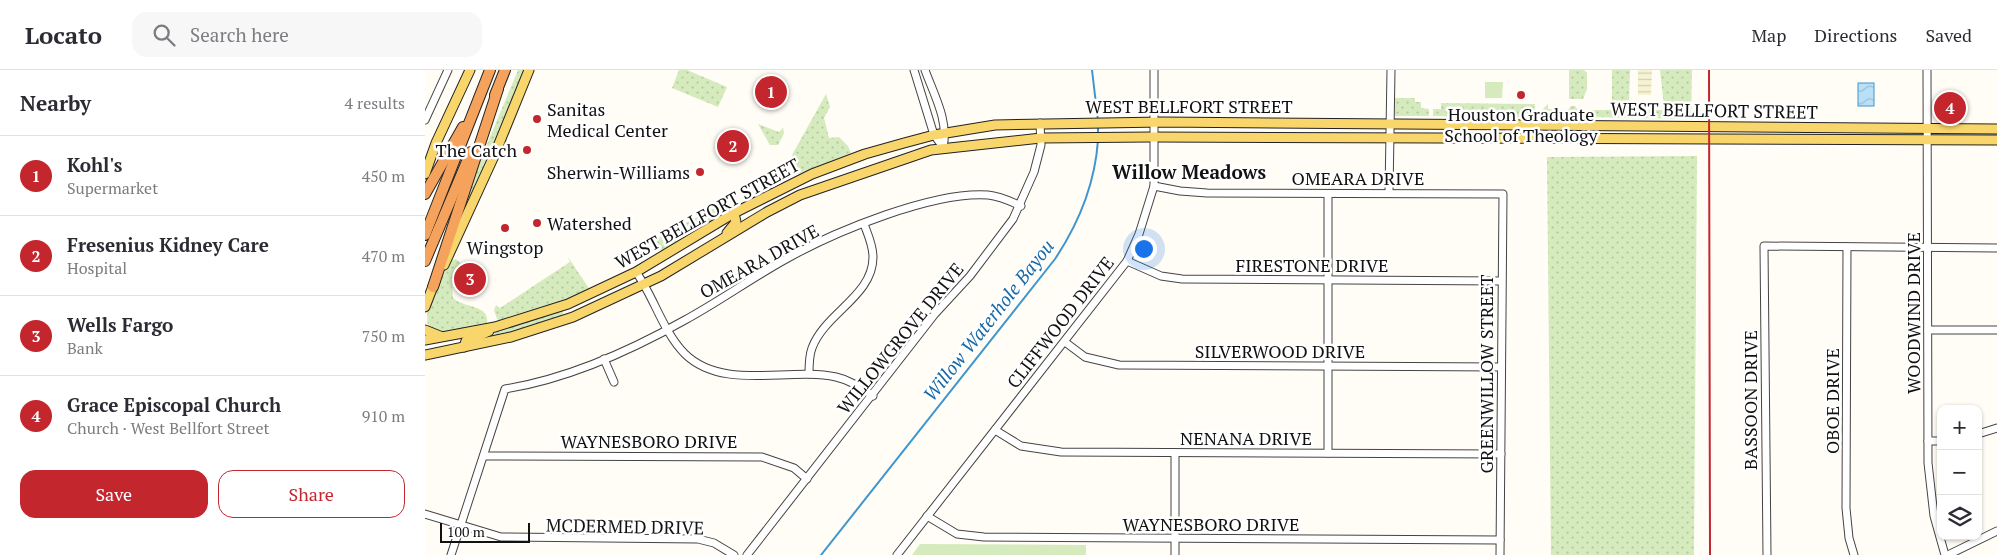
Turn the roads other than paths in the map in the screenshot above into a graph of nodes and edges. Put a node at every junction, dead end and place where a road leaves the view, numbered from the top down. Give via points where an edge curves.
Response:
1 (448, 70) edge
2 (470, 70) edge
3 (505, 70) edge
4 (529, 70) edge
5 (914, 70) edge
6 (925, 70) edge
7 (1154, 70) edge
8 (1391, 70) edge
9 (1927, 70) edge
10 (489, 73) edge
11 (497, 89) junction
12 (425, 120) edge
13 (1155, 122) junction
14 (1040, 123) junction
15 (1271, 123) junction
16 (1390, 124) junction
17 (1538, 124) junction
18 (1844, 128) junction
19 (1927, 129) junction
20 (1997, 130) edge
21 (946, 133) junction
22 (934, 135) junction
23 (1156, 137) junction
24 (1272, 137) junction
25 (1041, 138) junction
26 (1390, 138) junction
27 (1538, 139) junction
28 (1843, 139) junction
29 (1927, 139) junction
30 (1997, 140) edge
31 (943, 147) junction
32 (425, 174) edge
33 (794, 182) junction
34 (1154, 186) junction
35 (425, 194) edge
36 (1328, 194) junction
37 (1389, 194) junction
38 (1503, 194) joint
39 (800, 195) junction
40 (1021, 206) junction
41 (734, 213) junction
42 (864, 224) junction
43 (425, 235) edge
44 (717, 242) junction
45 (1847, 247) junction
46 (1928, 247) junction
47 (1997, 248) edge
48 (425, 261) edge
49 (1127, 261) junction
50 (636, 272) junction
51 (1328, 280) junction
52 (1501, 281) junction
53 (645, 284) junction
54 (433, 287) junction
55 (569, 304) junction
56 (425, 306) edge
57 (573, 317) junction
58 (495, 327) junction
59 (668, 329) junction
60 (425, 330) edge
61 (1928, 330) junction
62 (1997, 330) edge
63 (442, 337) junction
64 (425, 340) edge
65 (1065, 342) junction
66 (464, 347) junction
67 (425, 355) edge
68 (604, 359) junction
69 (1328, 366) junction
70 (1501, 367) junction
71 (809, 374) junction
72 (614, 382) dead end
73 (873, 396) junction
74 (1997, 428) edge
75 (995, 430) junction
76 (1982, 433) edge
77 (1928, 441) junction
78 (1937, 441) edge
79 (1175, 452) junction
80 (1328, 453) junction
81 (1501, 454) junction
82 (485, 456) junction
83 (807, 479) junction
84 (425, 514) edge
85 (927, 516) junction
86 (461, 526) junction
87 (1997, 531) edge
88 (1175, 539) junction
89 (1500, 540) junction
90 (451, 555) edge
91 (734, 555) edge
92 (747, 555) edge
93 (897, 555) edge
94 (1175, 555) edge
95 (1501, 555) edge
96 (1767, 555) edge
97 (1855, 555) edge
98 (1946, 555) edge

1 - 12 street
2 - 32 main road via 436,142
3 - 11 highway
4 - 54 main road via 494,156
5 - 22 street
6 - 21 street
7 - 13 street, CLIFFWOOD DRIVE
8 - 16 street
9 - 19 street, WOODWIND DRIVE
10 - 35 highway
10 - 43 highway
11 - 48 highway
11 - 54 highway
13 - 14 main road, WEST BELLFORT STREET
13 - 15 main road, WEST BELLFORT STREET
13 - 23 street, CLIFFWOOD DRIVE
14 - 21 main road, WEST BELLFORT STREET via 995,125
14 - 25 street, WILLOWGROVE DRIVE
15 - 16 main road, WEST BELLFORT STREET
15 - 24 main road
16 - 17 main road, WEST BELLFORT STREET
16 - 26 street
17 - 18 main road, WEST BELLFORT STREET
17 - 27 main road
18 - 19 main road, WEST BELLFORT STREET
18 - 28 main road
19 - 20 main road, WEST BELLFORT STREET
19 - 29 street, WOODWIND DRIVE
21 - 22 main road, WEST BELLFORT STREET
21 - 31 street
22 - 31 street
22 - 33 main road, WEST BELLFORT STREET via 865,154
23 - 24 main road, WEST BELLFORT STREET
23 - 25 main road, WEST BELLFORT STREET
23 - 34 street, CLIFFWOOD DRIVE
24 - 26 main road, WEST BELLFORT STREET
25 - 31 main road, WEST BELLFORT STREET
25 - 40 street, WILLOWGROVE DRIVE
26 - 27 main road, WEST BELLFORT STREET
26 - 37 street
27 - 28 main road, WEST BELLFORT STREET
28 - 29 main road, WEST BELLFORT STREET
29 - 30 main road, WEST BELLFORT STREET
29 - 46 street, WOODWIND DRIVE
31 - 39 main road, WEST BELLFORT STREET
33 - 39 main road
33 - 41 main road, WEST BELLFORT STREET
34 - 36 street, OMEARA DRIVE via 1207,193
34 - 49 street, CLIFFWOOD DRIVE
36 - 37 street, OMEARA DRIVE
36 - 51 street
37 - 38 street, OMEARA DRIVE
38 - 52 street, GREENWILLOW STREET
39 - 44 main road, WEST BELLFORT STREET
40 - 42 street, OMEARA DRIVE via 998,197 965,196 908,208
40 - 73 street, WILLOWGROVE DRIVE via 996,243 934,315
41 - 44 main road via 736,222
41 - 50 main road, WEST BELLFORT STREET
42 - 59 street, OMEARA DRIVE via 787,258
42 - 71 street via 873,250 870,273 862,288 820,332 811,349
44 - 53 main road, WEST BELLFORT STREET
45 - 46 street
45 - 96 street, BASSOON DRIVE via 1764,246
45 - 97 street, OBOE DRIVE via 1847,525
46 - 47 street
46 - 61 street, WOODWIND DRIVE
49 - 51 street, FIRESTONE DRIVE via 1161,276 1182,279
49 - 65 street, CLIFFWOOD DRIVE
50 - 53 street
50 - 55 main road, WEST BELLFORT STREET
51 - 52 street, FIRESTONE DRIVE
51 - 69 street
52 - 70 street, GREENWILLOW STREET
53 - 57 main road, WEST BELLFORT STREET
53 - 59 street
54 - 56 main road
55 - 57 main road
55 - 58 main road, WEST BELLFORT STREET
57 - 66 main road, WEST BELLFORT STREET via 511,337
58 - 63 main road, WEST BELLFORT STREET
58 - 66 main road via 465,341
59 - 68 street, OMEARA DRIVE
59 - 71 street via 684,353 714,372
60 - 63 main road
61 - 62 street
61 - 77 street, WOODWIND DRIVE
63 - 64 main road, WEST BELLFORT STREET
65 - 69 street, SILVERWOOD DRIVE via 1085,357 1119,365
65 - 75 street, CLIFFWOOD DRIVE
66 - 67 main road, WEST BELLFORT STREET
68 - 72 street
68 - 82 street, OMEARA DRIVE via 505,389
69 - 70 street, SILVERWOOD DRIVE
69 - 80 street
70 - 81 street, GREENWILLOW STREET
71 - 73 street via 838,378
73 - 83 street, WILLOWGROVE DRIVE
74 - 76 street
75 - 79 street, NENANA DRIVE via 1021,446 1041,451
75 - 85 street, CLIFFWOOD DRIVE
77 - 78 street
77 - 98 street, WOODWIND DRIVE via 1934,516
79 - 80 street, NENANA DRIVE
79 - 88 street
80 - 81 street, NENANA DRIVE
81 - 89 street, GREENWILLOW STREET
82 - 83 street, WAYNESBORO DRIVE via 762,457 794,468
82 - 86 street
83 - 92 street, WILLOWGROVE DRIVE
84 - 86 street, MCDERMED DRIVE
85 - 88 street, WAYNESBORO DRIVE via 968,537
85 - 93 street, CLIFFWOOD DRIVE
86 - 90 street
86 - 91 street, MCDERMED DRIVE via 513,538 698,539 714,543
87 - 98 street
88 - 89 street, WAYNESBORO DRIVE
88 - 94 street
89 - 95 street, GREENWILLOW STREET

